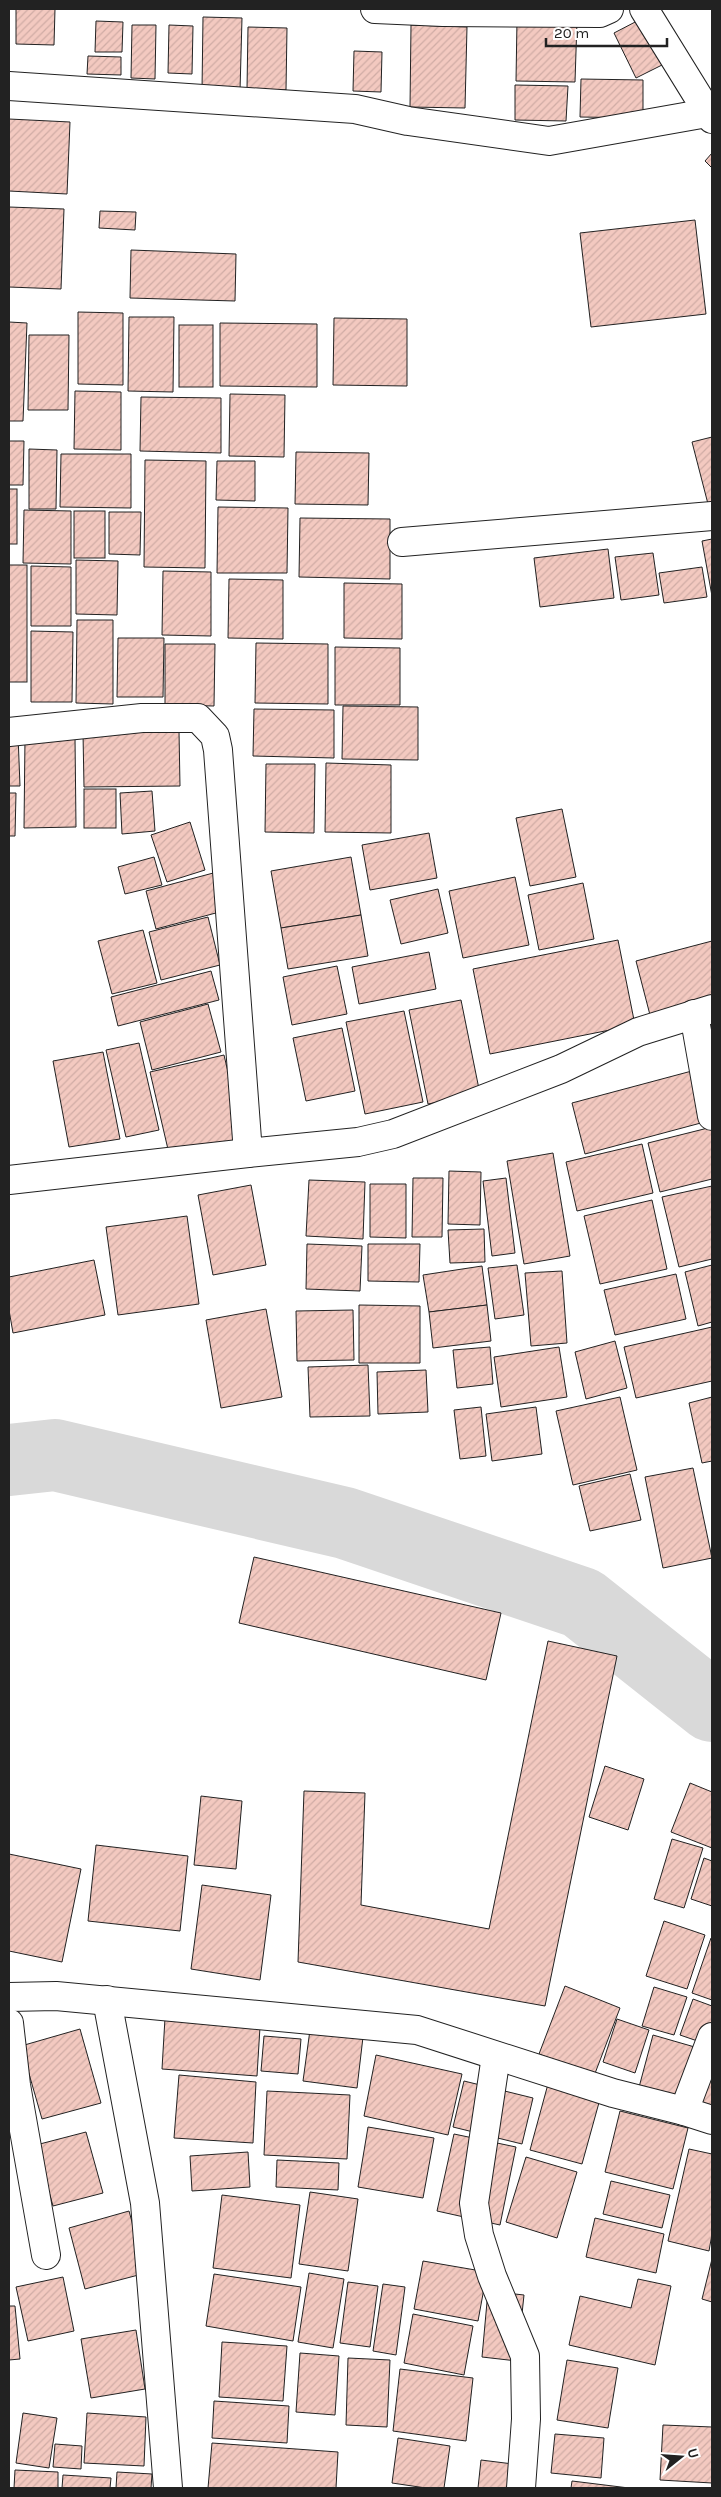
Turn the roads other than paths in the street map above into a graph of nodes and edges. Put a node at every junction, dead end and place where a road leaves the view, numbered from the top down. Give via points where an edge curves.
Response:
1 (375, 9) edge
2 (609, 9) edge
3 (644, 9) edge
4 (9, 86) edge
5 (710, 116) edge
6 (712, 516) edge
7 (402, 542) dead end
8 (9, 732) edge
9 (703, 1012) edge
10 (712, 1116) edge
11 (248, 1153) junction
12 (9, 1180) edge
13 (9, 1997) edge
14 (107, 2000) junction
15 (9, 2023) edge
16 (712, 2037) edge
17 (496, 2056) junction
18 (684, 2111) junction
19 (712, 2120) edge
20 (46, 2255) dead end
21 (168, 2488) edge
22 (521, 2488) edge

1 - 2 street via 600,13
3 - 5 street
4 - 5 street via 355,109 408,121 549,141
6 - 7 street
8 - 11 street via 142,718 198,718 215,736
9 - 10 street
9 - 11 street via 638,1032 561,1069 393,1134 358,1142
11 - 12 street
13 - 14 street
14 - 17 street via 417,2030
14 - 21 street via 145,2203
15 - 20 street via 16,2085
16 - 18 street
17 - 18 street via 613,2093
17 - 22 street via 474,2203 479,2235 492,2276 525,2356 526,2419
18 - 19 street

